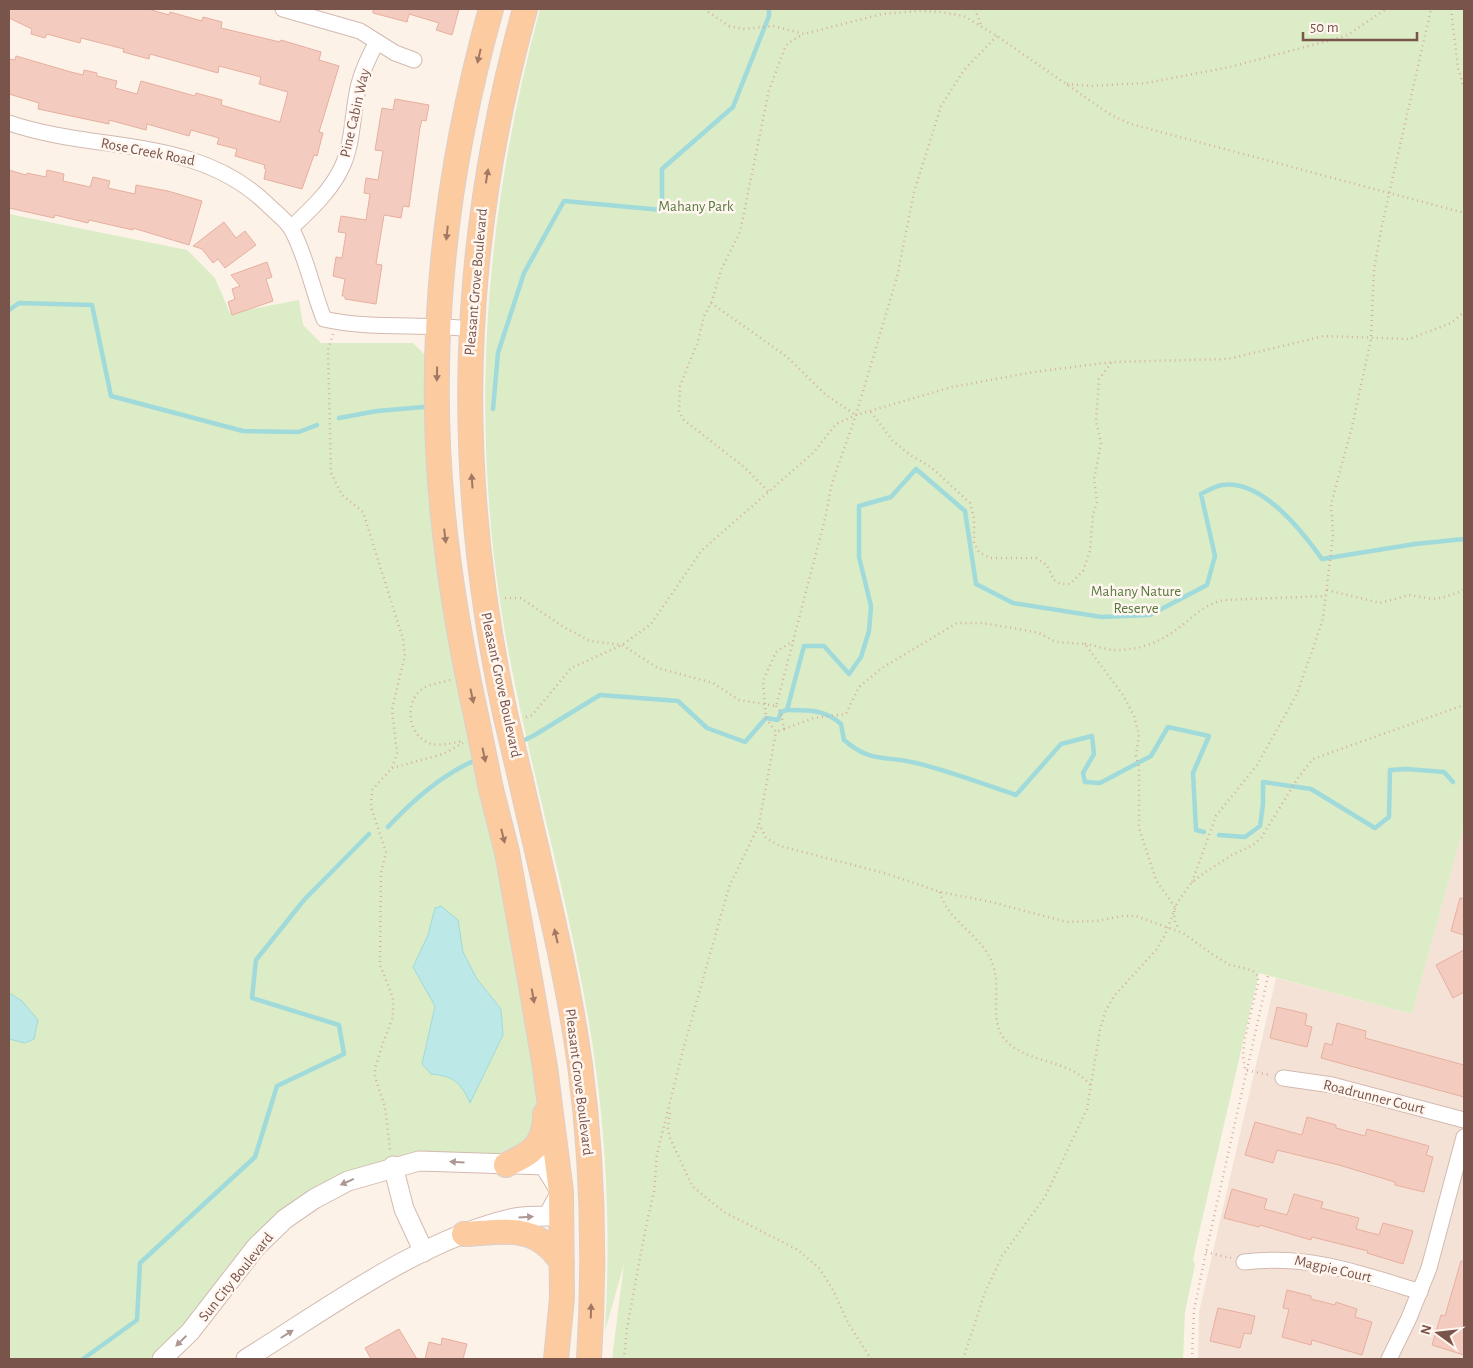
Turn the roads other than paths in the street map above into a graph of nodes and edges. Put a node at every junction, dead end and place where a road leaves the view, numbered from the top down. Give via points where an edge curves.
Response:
1 (283, 9) edge
2 (491, 9) edge
3 (525, 9) edge
4 (377, 42) junction
5 (414, 60) dead end
6 (9, 123) edge
7 (291, 228) junction
8 (438, 325) junction
9 (471, 329) junction
10 (545, 1067) junction
11 (1283, 1078) road end
12 (1464, 1120) edge
13 (1464, 1137) edge
14 (506, 1165) junction
15 (393, 1166) junction
16 (592, 1190) junction
17 (561, 1192) junction
18 (464, 1234) junction
19 (424, 1252) junction
20 (1244, 1262) road end
21 (562, 1263) junction
22 (1420, 1292) junction
23 (162, 1359) edge
24 (246, 1359) edge
25 (556, 1359) edge
26 (589, 1359) edge
27 (1389, 1359) edge

1 - 4 street via 360,31
2 -> 8 main road, Pleasant Grove Boulevard via 462,131 449,208
9 -> 3 main road, Pleasant Grove Boulevard via 488,170
4 - 5 street
4 - 7 street, Pine Cabin Way via 359,86 343,166 325,194
6 - 7 street, Rose Creek Road via 63,137 200,161 232,176
7 - 8 street, Rose Creek Road via 309,270 314,296 324,319 349,325
8 - 9 street
8 -> 10 main road, Pleasant Grove Boulevard, bridge via 436,384 443,514 451,584 473,730 507,852
16 -> 9 main road, Pleasant Grove Boulevard, bridge via 580,1063 521,781 515,716 483,598 471,473
10 - 14 main road via 545,1126 539,1142 528,1155
10 - 17 main road, Pleasant Grove Boulevard
11 - 12 street, Roadrunner Court via 1332,1085
13 - 22 street
14 -> 15 street, Sun City Boulevard via 419,1161
14 - 17 street, Sun City Boulevard via 544,1165
15 - 19 street via 404,1210
15 -> 23 street, Sun City Boulevard via 348,1181 285,1219 256,1247 190,1332
16 - 17 street
26 -> 16 main road, Pleasant Grove Boulevard
18 -> 17 street via 514,1218 548,1216
17 - 21 main road, Pleasant Grove Boulevard
18 - 19 street
18 - 21 main road via 519,1232 544,1240
24 -> 19 street
20 - 22 street, Magpie Court via 1283,1258 1304,1260
21 - 25 main road, Pleasant Grove Boulevard
22 - 27 street

